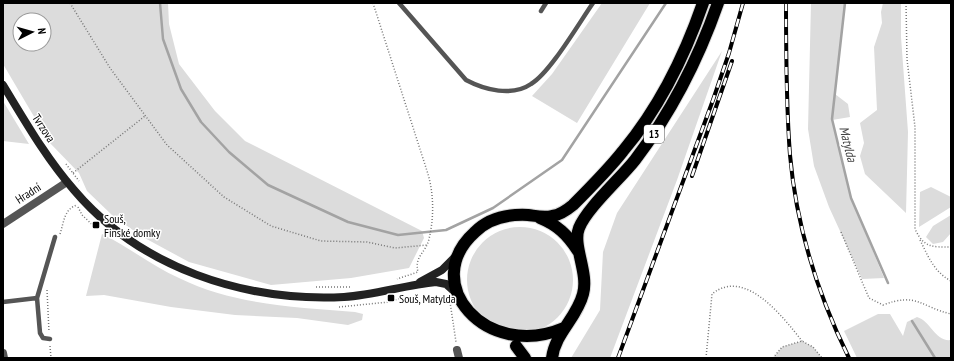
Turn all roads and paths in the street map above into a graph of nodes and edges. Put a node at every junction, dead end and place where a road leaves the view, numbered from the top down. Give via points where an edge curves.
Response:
1 (70, 3) edge
2 (373, 3) edge
3 (399, 3) edge
4 (546, 3) edge
5 (592, 3) edge
6 (703, 3) edge
7 (718, 3) edge
8 (906, 3) edge
9 (540, 11) dead end
10 (3, 85) edge
11 (145, 115) junction
12 (66, 164) dead end
13 (73, 173) junction
14 (67, 182) junction
15 (82, 186) dead end
16 (76, 201) dead end
17 (77, 205) junction
18 (537, 216) junction
19 (3, 224) edge
20 (97, 229) dead end
21 (841, 232) dead end
22 (57, 238) joint
23 (920, 240) junction
24 (427, 245) junction
25 (951, 247) edge
26 (460, 252) junction
27 (579, 253) junction
28 (418, 272) dead end
29 (951, 280) edge
30 (414, 285) junction
31 (316, 287) dead end
32 (343, 287) dead end
33 (46, 288) dead end
34 (452, 294) junction
35 (406, 295) dead end
36 (37, 298) junction
37 (3, 302) edge
38 (339, 307) dead end
39 (951, 314) edge
40 (564, 328) junction
41 (50, 339) junction
42 (802, 341) junction
43 (516, 346) junction
44 (457, 350) joint
45 (3, 353) edge
46 (4, 358) edge
47 (51, 358) edge
48 (459, 358) edge
49 (525, 358) edge
50 (552, 358) edge
51 (706, 358) edge
52 (773, 358) edge
53 (822, 358) edge

1 - 11 path via 110,68
2 - 24 path via 431,183 433,196
3 - 5 lane via 466,80 480,88 518,90 532,84 546,70
4 - 9 lane
6 - 18 highway, 13 via 664,90 623,152 573,206 552,216
7 - 27 highway, 13 via 694,65 656,131 634,162 578,229
8 - 23 path via 907,58 916,141 915,229
10 - 14 street, Tvrzova via 33,135
11 - 13 path
11 - 24 path via 168,145 224,197 271,226 321,241 367,242 395,248
12 - 13 path
13 - 15 path
14 - 19 street, Hradní
14 - 30 street, Tvrzova via 102,218 142,248 181,269 226,285 273,294 327,297 373,294
16 - 17 path
17 - 20 path via 82,215
17 - 22 path via 67,211
18 - 26 highway, 13 via 517,215 490,221 474,232
18 - 27 highway via 559,228 569,237
21 - 39 path via 869,298 883,305 899,300 918,300 936,310
22 - 36 lane
23 - 25 path via 931,247
23 - 29 path via 931,262 942,276
24 - 28 path via 416,263
26 - 30 street via 442,270
26 - 34 highway, 13
27 - 40 highway, 13 via 585,273 584,293 577,312
30 - 34 street via 439,282 446,284
31 - 32 path
33 - 41 path
34 - 43 highway, 13 via 463,313 479,331 493,340
34 - 44 path
35 - 38 path via 389,302
36 - 37 lane
36 - 41 lane via 40,333 43,338
40 - 43 highway via 551,338
40 - 50 highway, 13 via 557,338
41 - 47 path
42 - 51 path via 779,313 754,292 738,286 723,287 712,294
42 - 52 path via 782,347
42 - 53 path via 813,347
43 - 49 highway
44 - 48 street
45 - 46 street

